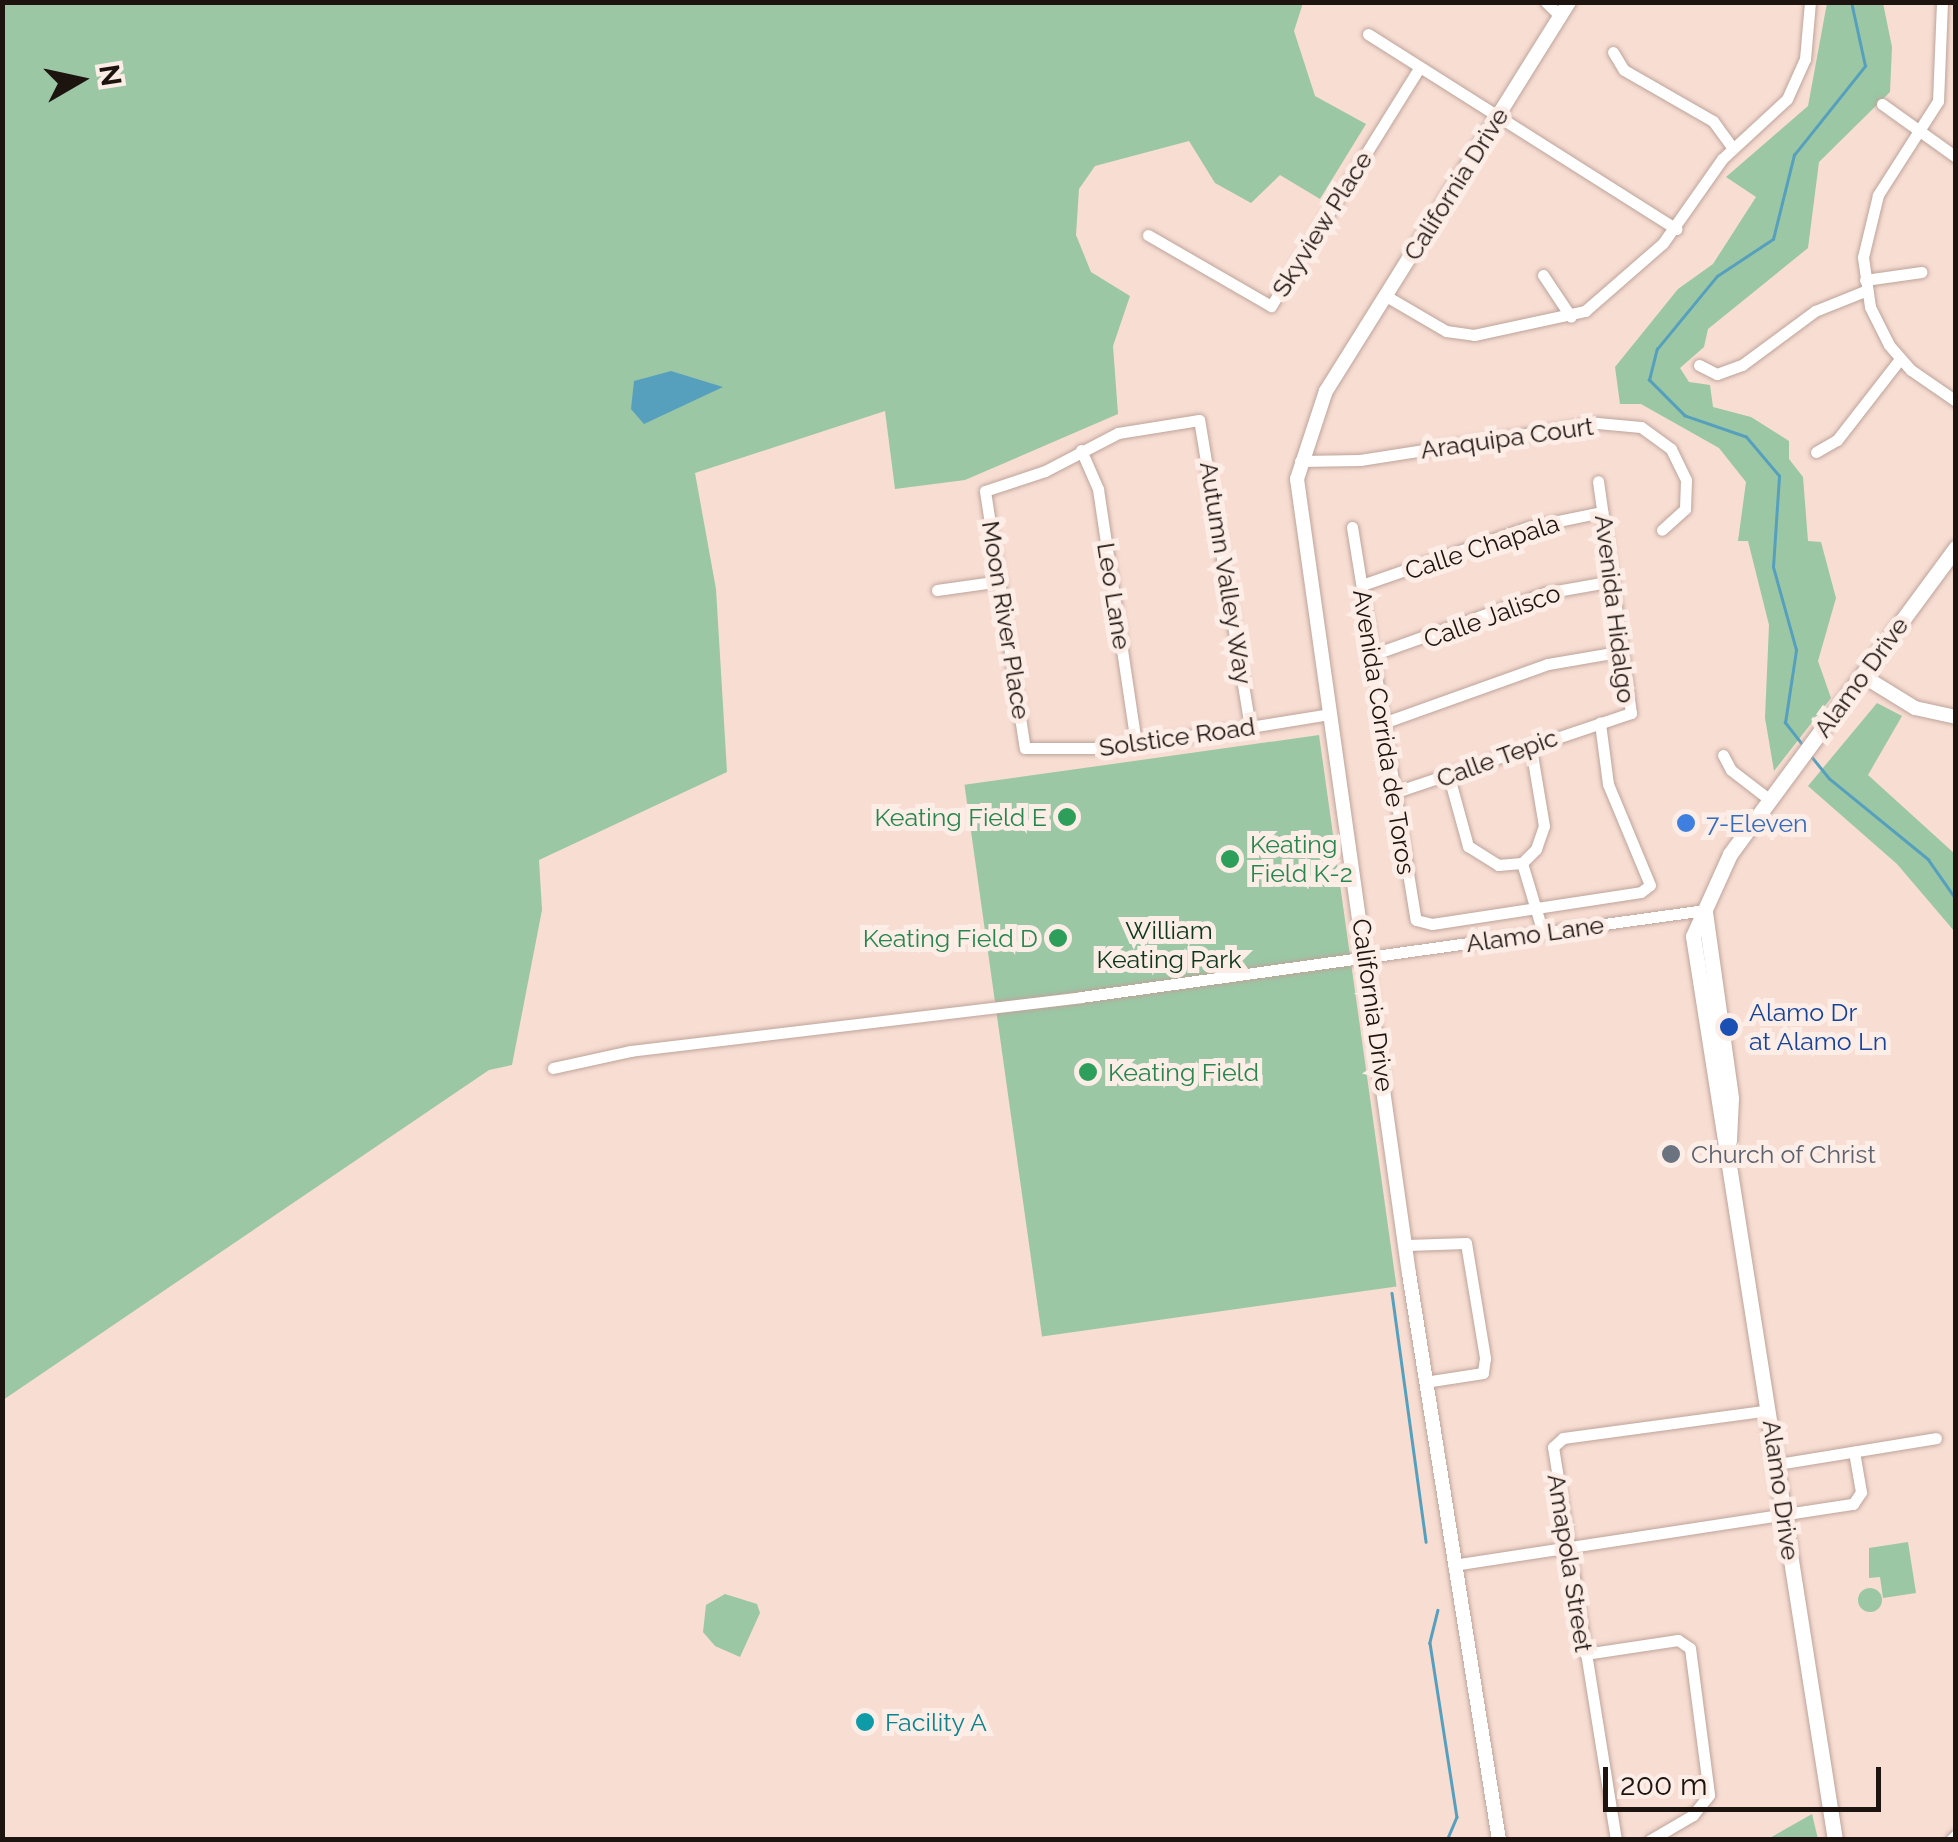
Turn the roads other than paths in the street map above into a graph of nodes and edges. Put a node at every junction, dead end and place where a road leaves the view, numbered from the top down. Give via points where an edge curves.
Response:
1 (1546, 2) edge
2 (1810, 2) edge
3 (1942, 2) edge
4 (1564, 9) edge
5 (1368, 34) dead end
6 (1956, 45) edge
7 (1941, 46) junction
8 (1613, 52) dead end
9 (1417, 71) junction
10 (1882, 104) dead end
11 (1496, 118) junction
12 (1920, 132) junction
13 (1732, 147) junction
14 (1956, 157) edge
15 (1676, 229) junction
16 (1148, 235) dead end
17 (1921, 272) dead end
18 (1542, 274) dead end
19 (1865, 285) junction
20 (1386, 296) junction
21 (1571, 317) junction
22 (1900, 360) junction
23 (1699, 365) dead end
24 (1956, 401) edge
25 (1082, 450) junction
26 (1816, 452) dead end
27 (1300, 461) junction
28 (1598, 481) dead end
29 (1602, 512) junction
30 (1352, 527) dead end
31 (1662, 530) dead end
32 (1956, 546) edge
33 (1000, 581) junction
34 (1613, 582) junction
35 (1362, 585) junction
36 (937, 590) dead end
37 (1624, 651) junction
38 (1372, 654) junction
39 (1864, 676) junction
40 (1329, 714) junction
41 (1956, 717) edge
42 (1383, 723) junction
43 (1600, 723) junction
44 (1250, 727) junction
45 (1136, 744) junction
46 (1025, 748) joint
47 (1531, 748) junction
48 (1723, 755) dead end
49 (1449, 777) junction
50 (1393, 792) junction
51 (1770, 800) junction
52 (1522, 863) junction
53 (1536, 908) junction
54 (1705, 910) junction
55 (1543, 933) junction
56 (1366, 958) junction
57 (1700, 1012) junction
58 (554, 1068) dead end
59 (1734, 1120) junction
60 (1728, 1140) junction
61 (1407, 1246) junction
62 (1425, 1382) junction
63 (1770, 1410) junction
64 (1936, 1438) dead end
65 (1854, 1452) junction
66 (1778, 1464) junction
67 (1785, 1514) junction
68 (1568, 1548) junction
69 (1453, 1566) junction
70 (1584, 1654) junction
71 (1499, 1840) edge
72 (1616, 1840) edge
73 (1650, 1840) edge
74 (1835, 1840) edge

1 - 4 street
2 - 13 street via 1798,80 1777,110
3 - 7 street
4 - 11 street, California Drive
5 - 9 street
6 - 7 street
7 - 12 street via 1943,83
8 - 13 street via 1624,70 1713,121
9 - 11 street
9 - 16 street, Skyview Place via 1273,304 1260,304
10 - 12 street
11 - 15 street
11 - 20 street, California Drive
12 - 14 street
12 - 19 street via 1872,210
13 - 15 street
15 - 21 street
17 - 19 street
18 - 21 street
19 - 22 street
19 - 23 street via 1814,311 1742,365 1717,374
20 - 21 street via 1458,333
20 - 27 street, California Drive via 1326,391
22 - 24 street
22 - 26 street via 1837,440
25 - 33 street, Moon River Place via 985,491
25 - 44 street, Autumn Valley Way via 1118,433 1198,420
25 - 45 street, Leo Lane via 1098,489
27 - 31 street, Araquipa Court via 1360,460 1597,423 1641,427 1671,450 1686,480 1685,509
27 - 40 street, California Drive via 1298,521
28 - 29 street, Avenida Hidalgo
29 - 34 street, Avenida Hidalgo
29 - 35 street, Calle Chapala via 1528,526
30 - 35 street, Avenida Corrida de Toros
32 - 39 main road, Alamo Drive
33 - 36 street
33 - 46 street, Moon River Place
34 - 37 street, Avenida Hidalgo
34 - 38 street, Calle Jalisco via 1545,593
35 - 38 street, Avenida Corrida de Toros
37 - 42 street via 1548,664
37 - 43 street, Avenida Hidalgo via 1631,712
38 - 42 street, Avenida Corrida de Toros
39 - 41 street via 1915,708
39 - 51 main road, Alamo Drive
40 - 44 street, Solstice Road
40 - 56 street, California Drive
42 - 50 street, Avenida Corrida de Toros
43 - 47 street, Calle Tepic
43 - 53 street, Avenida Hidalgo via 1608,784 1650,885 1642,892
44 - 45 street, Solstice Road
45 - 46 street, Solstice Road via 1042,753
47 - 49 street, Calle Tepic
47 - 52 street via 1544,826 1536,850
48 - 51 street via 1731,770
49 - 50 street, Calle Tepic
49 - 52 street via 1468,846 1498,865
50 - 53 street, Avenida Corrida de Toros via 1416,920 1432,924
51 - 54 main road, Alamo Drive via 1721,869
52 - 53 street
53 - 55 street
54 - 55 street, Alamo Lane
54 - 57 main road, Alamo Drive via 1693,936
54 - 59 main road, Alamo Drive
55 - 56 street, Alamo Lane
56 - 58 street, Alamo Lane via 630,1051
56 - 61 street, California Drive
57 - 59 main road
57 - 60 main road, Alamo Drive via 1718,1118
59 - 60 main road, Alamo Drive
60 - 63 main road, Alamo Drive
61 - 62 street, California Drive
61 - 62 street via 1466,1243 1485,1358 1482,1374
62 - 69 street, California Drive
63 - 66 main road, Alamo Drive
63 - 68 street, Amapola Street via 1559,1440 1553,1449
64 - 65 street
65 - 66 street
65 - 67 street via 1861,1492 1853,1504
66 - 67 main road, Alamo Drive
67 - 68 street
67 - 74 main road, Alamo Drive
68 - 69 street
68 - 70 street, Amapola Street
69 - 71 street, California Drive
70 - 72 street, Amapola Street
70 - 73 street via 1673,1640 1690,1648 1709,1795 1693,1815

